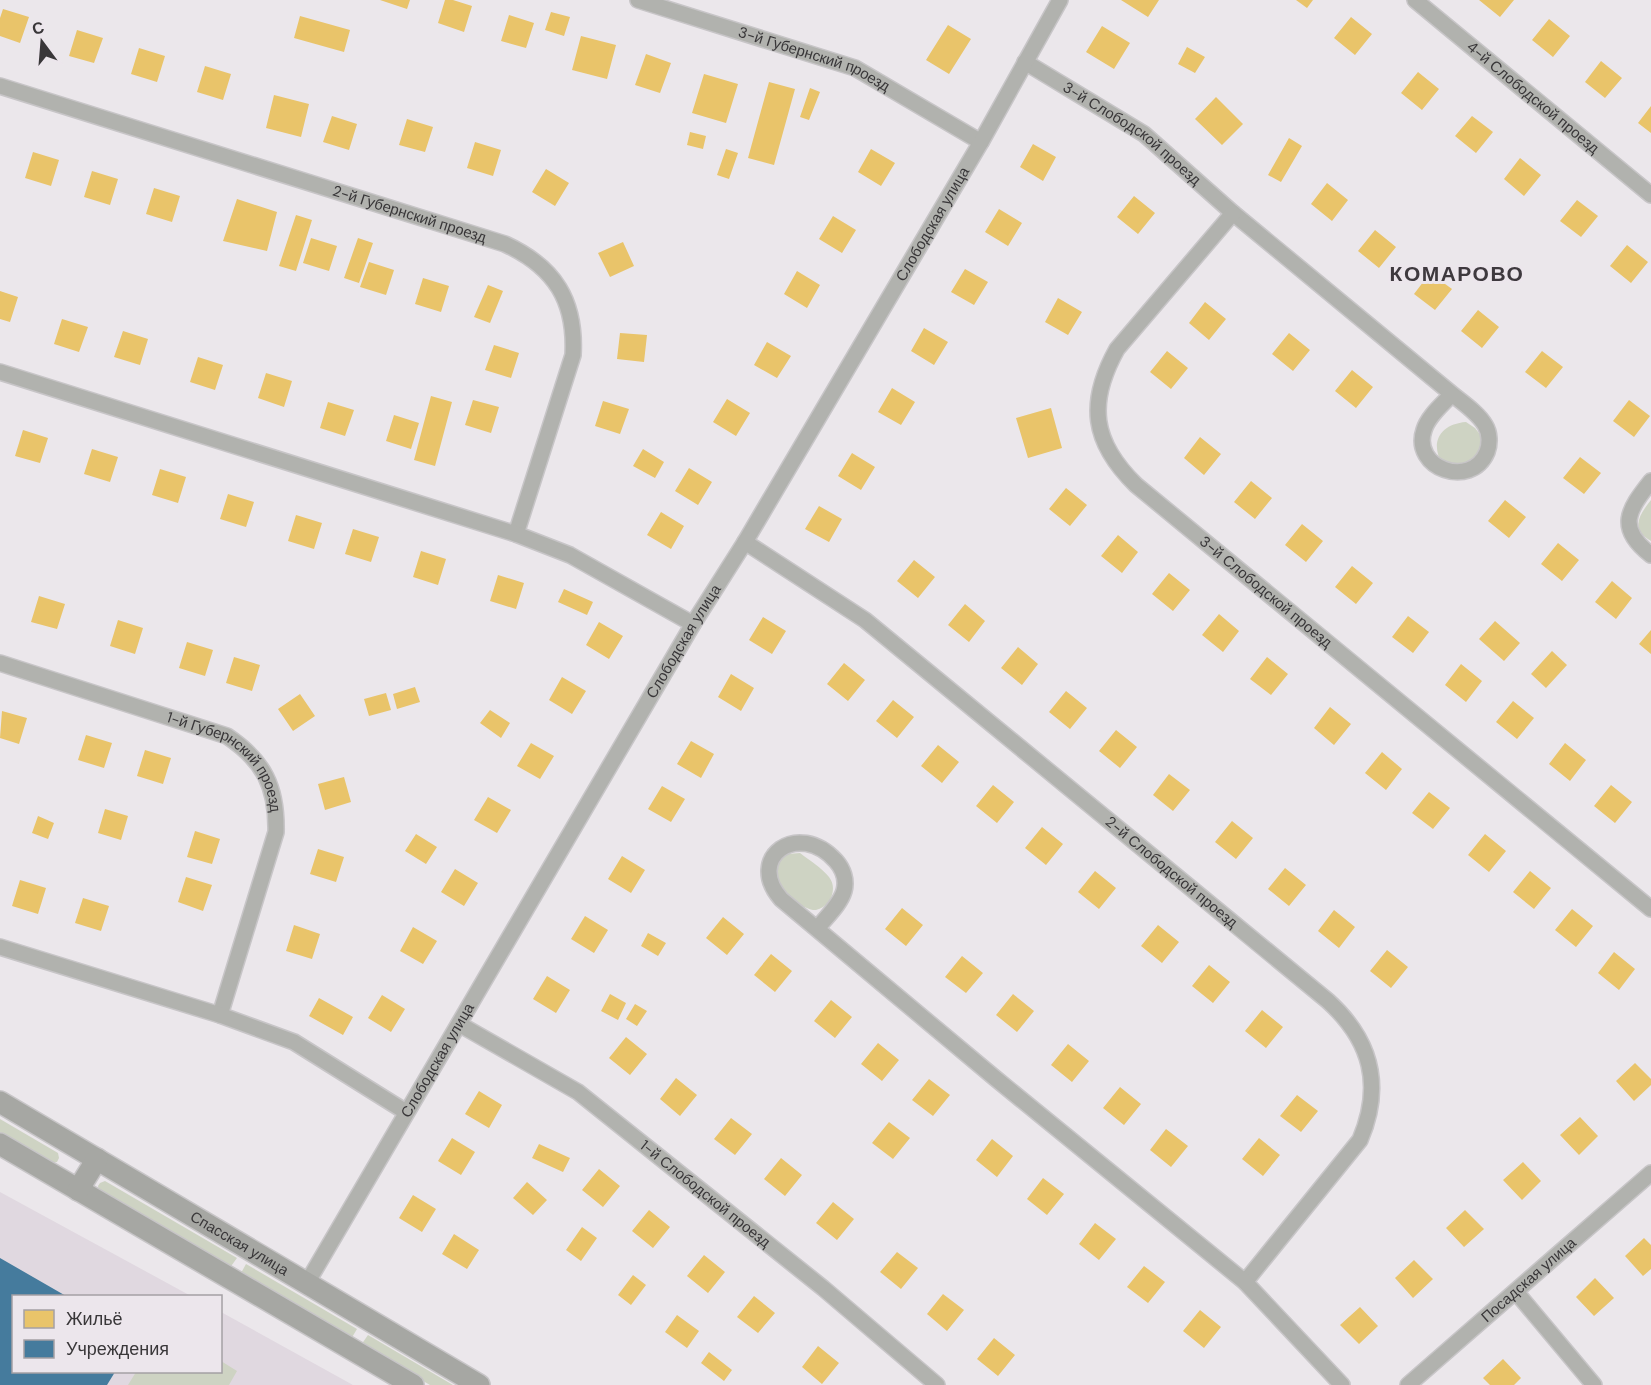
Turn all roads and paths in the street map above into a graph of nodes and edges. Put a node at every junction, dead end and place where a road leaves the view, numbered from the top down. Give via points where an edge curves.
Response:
1 (638, 0) edge
2 (1060, 0) edge
3 (1415, 0) edge
4 (1025, 62) junction
5 (0, 86) edge
6 (981, 142) junction
7 (1651, 195) edge
8 (1233, 213) junction
9 (0, 372) edge
10 (1452, 393) junction
11 (1651, 481) edge
12 (516, 534) junction
13 (745, 542) junction
14 (1651, 555) edge
15 (693, 624) junction
16 (0, 663) edge
17 (1651, 909) edge
18 (816, 929) junction
19 (0, 947) edge
20 (220, 1015) junction
21 (459, 1024) junction
22 (0, 1102) edge
23 (406, 1112) junction
24 (0, 1144) edge
25 (97, 1159) junction
26 (1651, 1173) edge
27 (78, 1190) junction
28 (1245, 1282) junction
29 (307, 1283) junction
30 (1516, 1292) junction
31 (413, 1385) edge
32 (479, 1385) edge
33 (937, 1385) edge
34 (1342, 1385) edge
35 (1408, 1385) edge
36 (1594, 1385) edge

1 - 6 street, 3-й Губернский проезд via 855,68
2 - 4 street, Слободская улица
3 - 7 street, 4-й Слободской проезд
4 - 6 street, Слободская улица
4 - 8 street, 3-й Слободской проезд via 1144,134
5 - 12 street, 2-й Губернский проезд via 505,244 540,264 554,279 571,315 573,355
6 - 13 street, Слободская улица
8 - 10 street, 3-й Слободской проезд
8 - 17 street, 3-й Слободской проезд via 1117,349 1105,372 1098,396 1099,421 1105,446 1118,468
9 - 12 street
10 - 10 street, 3-й Слободской проезд via 1430,420 1423,443 1426,455 1437,466 1461,473 1482,461 1489,438 1482,421
11 - 14 street via 1629,512 1628,524 1632,536
12 - 15 street via 570,555
13 - 15 street, Слободская улица
13 - 28 street, 2-й Слободской проезд via 865,620 1343,1014 1355,1029 1370,1065 1372,1084 1364,1131
15 - 21 street, Слободская улица
16 - 20 street, 1-й Губернский проезд via 227,736 256,760 275,803 276,832
18 - 18 street via 838,903 844,879 840,867 826,853 809,843 796,842 775,854 768,878 781,900
18 - 28 street
19 - 20 street
20 - 23 street via 294,1042
21 - 23 street, Слободская улица
21 - 33 street, 1-й Слободской проезд via 578,1092 823,1288
22 - 25 street, Спасская улица
23 - 29 street, Слободская улица
24 - 27 street
25 - 27 street
25 - 29 street, Спасская улица
26 - 30 street, Посадская улица
27 - 31 street
28 - 34 street
29 - 32 street, Спасская улица
30 - 35 street, Посадская улица
30 - 36 street

